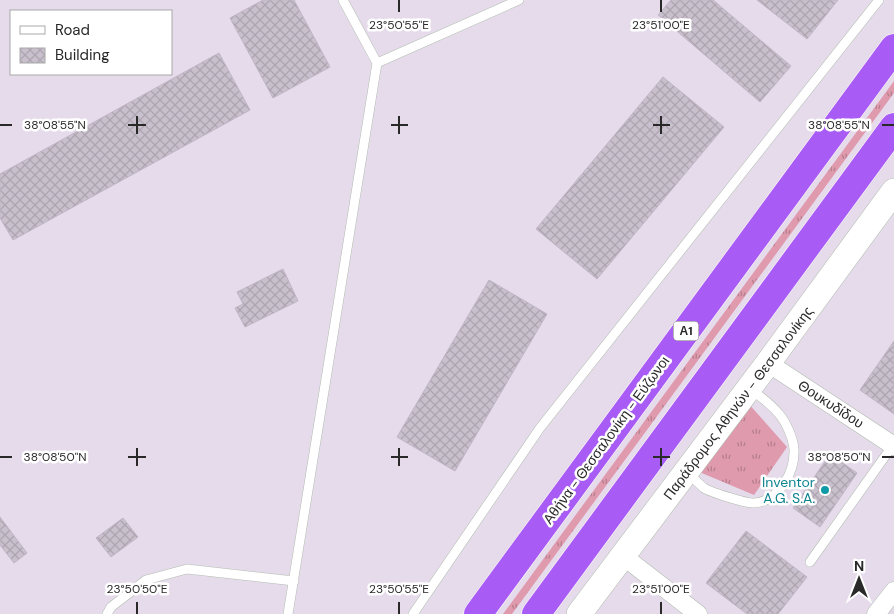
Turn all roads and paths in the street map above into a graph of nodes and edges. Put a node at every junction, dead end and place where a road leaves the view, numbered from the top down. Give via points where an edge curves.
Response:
1 (343, 0) edge
2 (519, 0) edge
3 (879, 0) edge
4 (894, 48) edge
5 (377, 63) junction
6 (894, 127) edge
7 (894, 191) edge
8 (768, 363) junction
9 (749, 388) junction
10 (893, 445) edge
11 (686, 472) junction
12 (623, 556) junction
13 (810, 562) dead end
14 (294, 581) junction
15 (894, 591) edge
16 (107, 614) edge
17 (288, 614) edge
18 (414, 614) edge
19 (478, 614) edge
20 (536, 614) edge
21 (579, 614) edge
22 (698, 614) edge
23 (876, 614) edge

1 - 5 lane
2 - 5 lane
3 - 18 lane via 540,428
4 - 19 highway, Αθήνα - Θεσσαλονίκη - Εύζωνοι / Α1
5 - 14 lane
6 - 20 highway
7 - 8 main road, Παράδρομος Αθηνών - Θεσσαλονίκης
8 - 9 main road, Παράδρομος Αθηνών - Θεσσαλονίκης
8 - 10 street, Θουκυδίδου
9 - 11 main road, Παράδρομος Αθηνών - Θεσσαλονίκης
9 - 11 lane via 779,414 788,431 794,448 792,468 784,486 772,497 755,503 705,489
10 - 13 lane
11 - 12 main road, Παράδρομος Αθηνών - Θεσσαλονίκης
12 - 21 main road, Παράδρομος Αθηνών - Θεσσαλονίκης
12 - 22 street
14 - 16 lane via 187,569 146,580 111,607
14 - 17 lane
15 - 23 street

